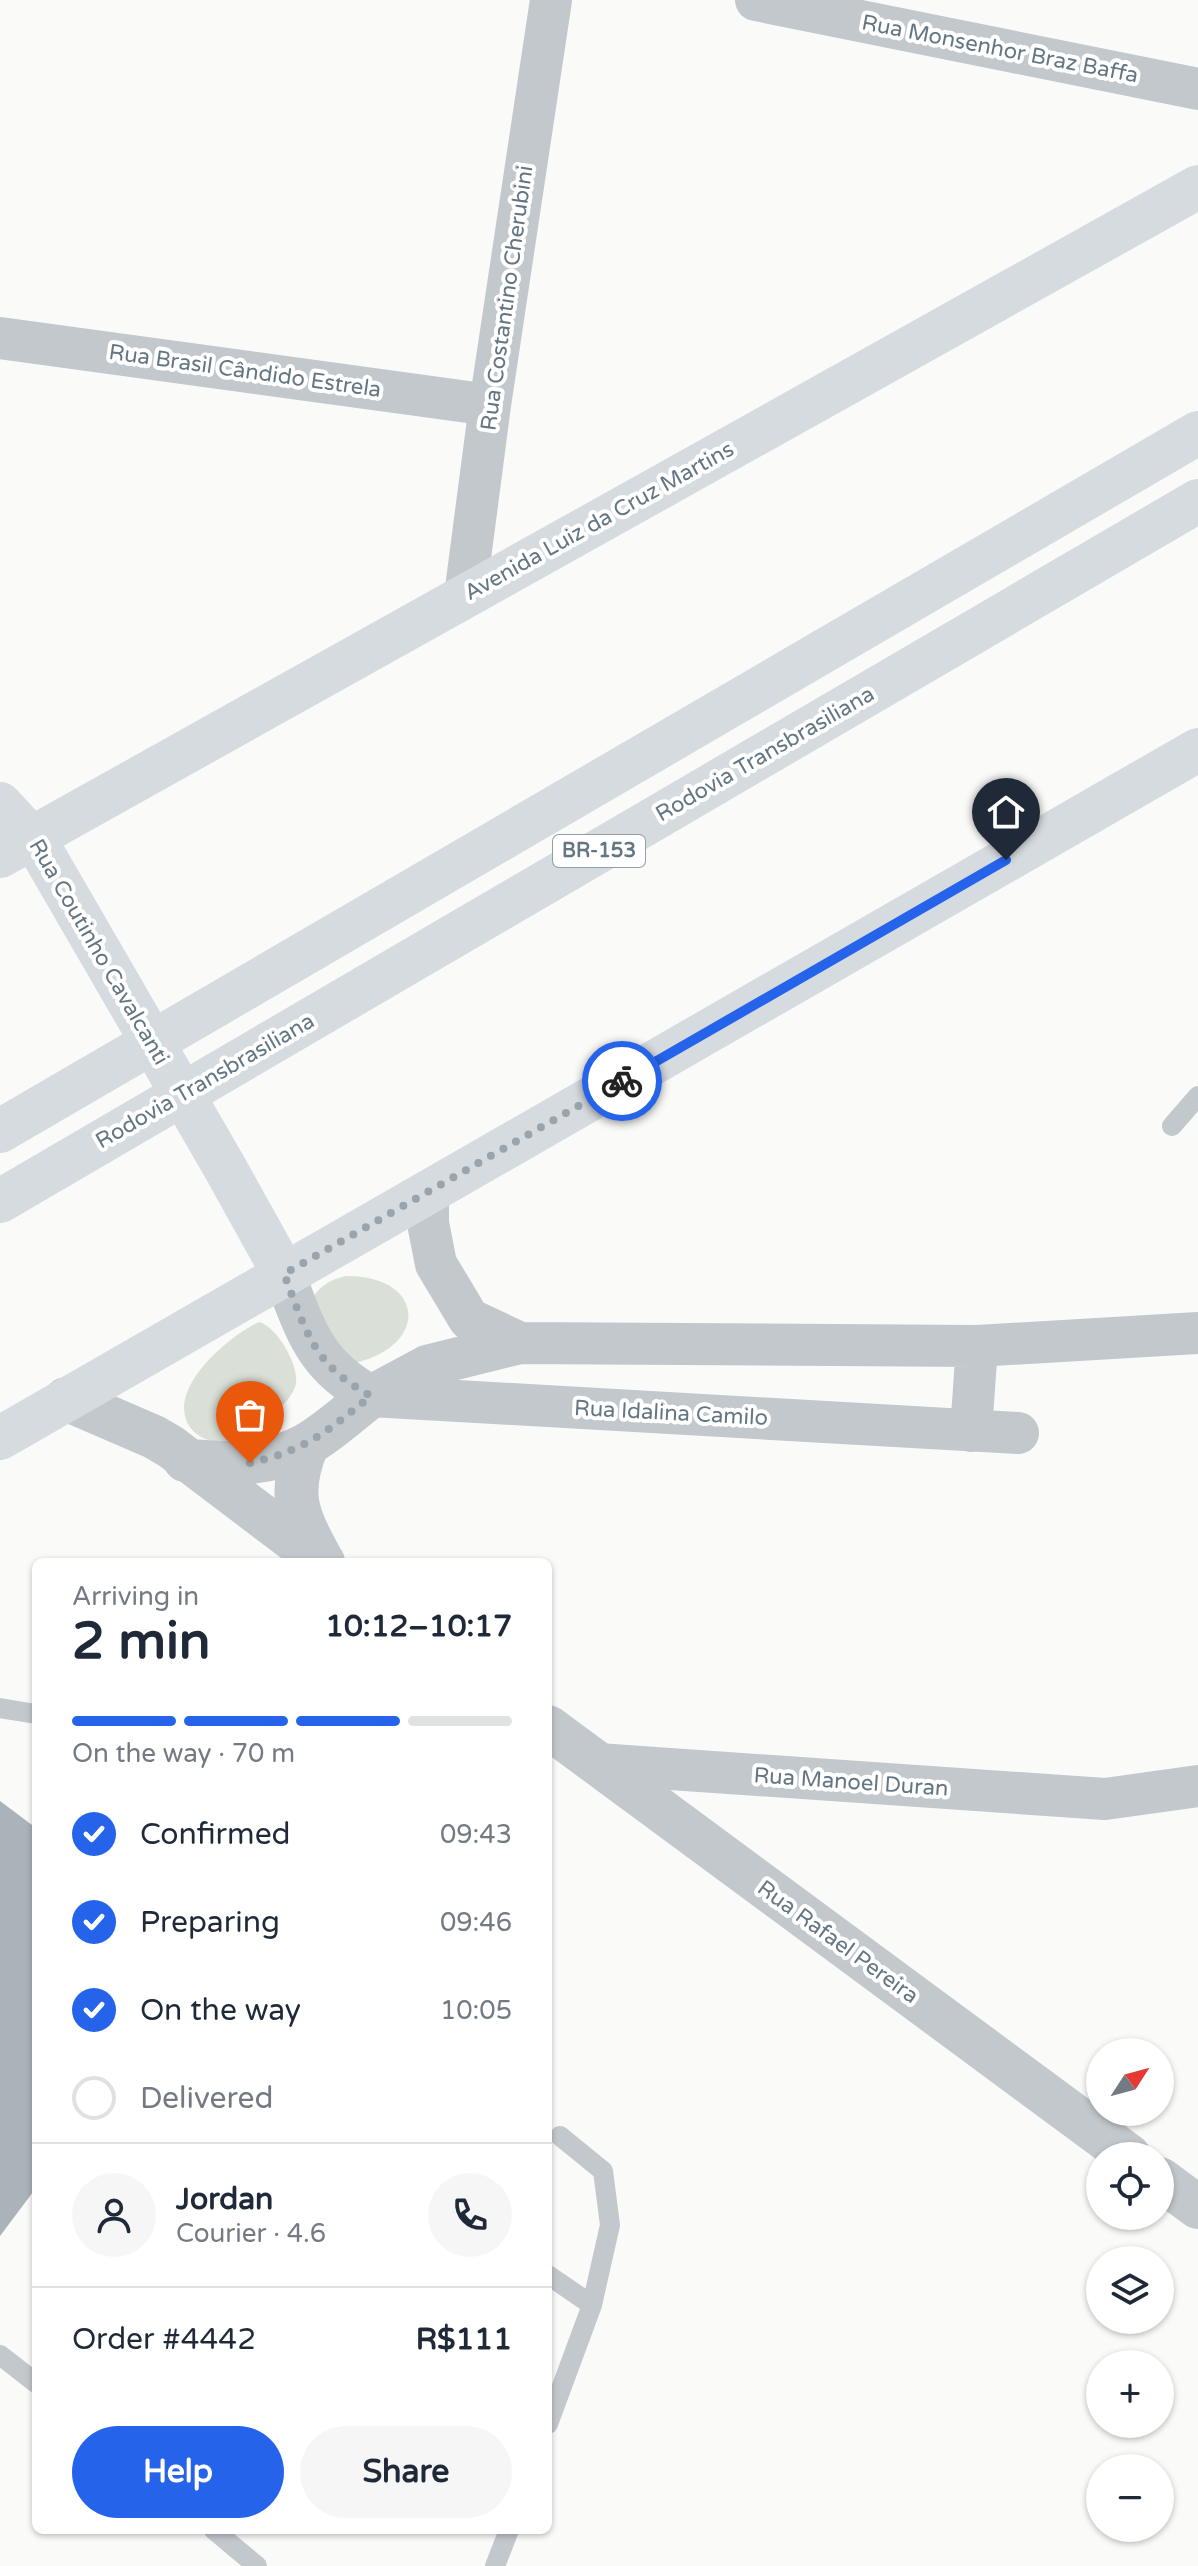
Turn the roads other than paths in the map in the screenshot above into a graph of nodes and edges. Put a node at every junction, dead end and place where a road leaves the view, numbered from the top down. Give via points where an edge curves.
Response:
1 (551, 0) edge
2 (756, 0) edge
3 (1198, 89) edge
4 (1198, 187) edge
5 (0, 338) edge
6 (490, 405) junction
7 (1198, 433) edge
8 (1198, 501) edge
9 (465, 596) junction
10 (1198, 750) edge
11 (0, 804) edge
12 (16, 846) edge
13 (1198, 1096) edge
14 (1172, 1126) dead end
15 (0, 1131) edge
16 (428, 1193) junction
17 (0, 1201) edge
18 (284, 1274) junction
19 (1198, 1333) edge
20 (520, 1343) junction
21 (977, 1346) junction
22 (371, 1396) junction
23 (66, 1399) junction
24 (971, 1431) junction
25 (1018, 1433) dead end
26 (0, 1438) edge
27 (307, 1445) junction
28 (185, 1460) junction
29 (317, 1558) edge
30 (320, 1558) edge
31 (0, 1708) edge
32 (32, 1713) edge
33 (552, 1730) edge
34 (598, 1764) junction
35 (1198, 1786) edge
36 (560, 2136) dead end
37 (1110, 2142) edge
38 (1174, 2189) edge
39 (1198, 2207) edge
40 (552, 2278) edge
41 (592, 2305) junction
42 (0, 2355) edge
43 (32, 2380) edge
44 (552, 2413) edge
45 (219, 2534) edge
46 (507, 2534) edge
47 (257, 2566) edge
48 (495, 2566) edge

1 - 6 street, Rua Costantino Cherubini
2 - 3 street, Rua Monsenhor Braz Baffa
4 - 9 main road, Avenida Luiz da Cruz Martins
5 - 6 street, Rua Brasil Cândido Estrela
6 - 9 street, Rua Costantino Cherubini
7 - 15 main road, BR-153
8 - 17 main road, Rodovia Transbrasiliana / BR-153
9 - 12 main road, Avenida Luiz da Cruz Martins
10 - 16 main road
11 - 12 main road, Rua Coutinho Cavalcanti
12 - 18 main road, Rua Coutinho Cavalcanti via 99,951
13 - 14 lane
16 - 18 main road
16 - 20 street via 436,1264 469,1319
18 - 22 street via 311,1343 337,1373
18 - 23 main road
19 - 21 street
20 - 21 street
20 - 22 street via 427,1366
21 - 24 street
22 - 24 street, Rua Idalina Camilo
22 - 27 street
23 - 26 main road
23 - 28 street via 154,1437
24 - 25 street, Rua Idalina Camilo
27 - 28 street via 250,1463
27 - 30 street via 295,1486 298,1510
28 - 29 street
31 - 32 lane
33 - 34 street, Rua Rafael Pereira
34 - 35 street, Rua Manoel Duran via 1105,1799
34 - 37 street, Rua Rafael Pereira
36 - 41 lane via 603,2171 610,2225
38 - 39 street
40 - 41 lane
41 - 44 lane
42 - 43 lane
45 - 47 lane
46 - 48 lane

